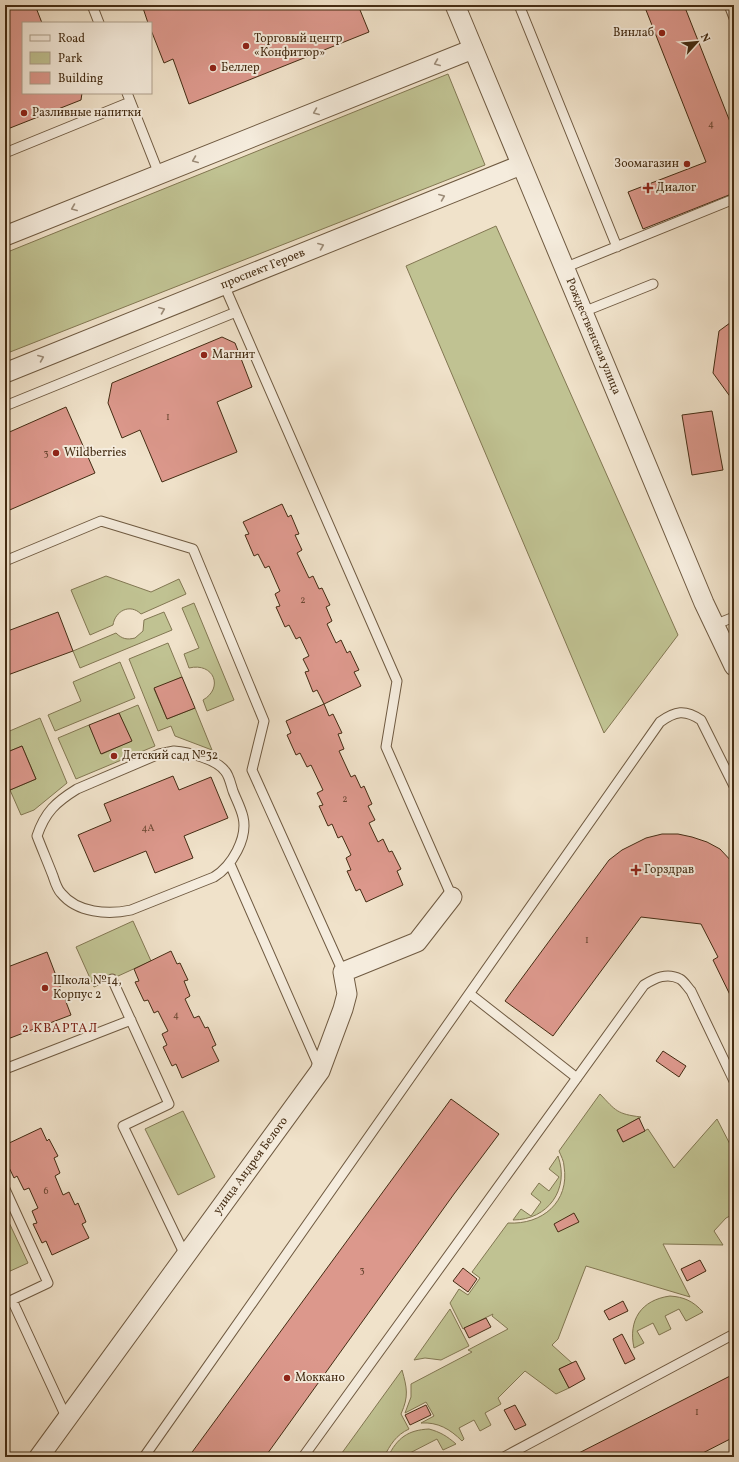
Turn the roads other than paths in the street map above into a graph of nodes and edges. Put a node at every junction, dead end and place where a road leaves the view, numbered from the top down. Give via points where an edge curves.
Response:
1 (92, 5) edge
2 (455, 5) edge
3 (519, 5) edge
4 (729, 5) edge
5 (734, 18) edge
6 (99, 22) edge
7 (473, 49) junction
8 (128, 97) edge
9 (5, 153) edge
10 (522, 165) junction
11 (159, 174) junction
12 (734, 200) edge
13 (5, 236) edge
14 (617, 247) junction
15 (564, 268) junction
16 (653, 284) dead end
17 (224, 285) junction
18 (236, 312) junction
19 (583, 312) junction
20 (5, 373) edge
21 (5, 406) edge
22 (5, 561) edge
23 (734, 617) edge
24 (714, 625) junction
25 (734, 666) edge
26 (734, 786) edge
27 (230, 864) junction
28 (452, 897) joint
29 (343, 972) junction
30 (112, 978) dead end
31 (470, 994) junction
32 (131, 1020) junction
33 (5, 1069) edge
34 (320, 1071) junction
35 (577, 1078) junction
36 (734, 1081) edge
37 (5, 1189) edge
38 (185, 1255) junction
39 (734, 1334) edge
40 (67, 1419) junction
41 (39, 1457) edge
42 (144, 1457) edge
43 (303, 1457) edge
44 (504, 1457) edge

1 - 6 lane
2 - 7 street, Рождественская улица
3 - 14 lane
4 - 5 lane
7 - 10 street, Рождественская улица
7 -> 11 street
8 - 9 lane
8 - 11 lane
10 - 15 street, Рождественская улица
17 -> 10 street, проспект Героев
11 -> 13 street
12 - 14 lane
14 - 15 lane
15 - 19 street, Рождественская улица
16 - 19 lane
17 - 18 lane
20 -> 17 street, проспект Героев
18 - 21 lane
18 - 28 lane via 397,681 386,747
19 - 24 street, Рождественская улица
22 - 29 lane via 101,521 193,549 264,721 252,770
23 - 24 lane
24 - 25 street, Рождественская улица
26 - 31 lane via 701,720 693,714 682,712 670,715 660,722
27 - 27 lane via 244,832 241,810 225,771 213,762 187,752 159,754 66,795 48,812 37,836 60,893 80,907 106,913 130,910 214,877
27 - 34 lane
28 - 29 street via 417,942
29 - 34 street, улица Андрея Белого via 347,994
30 - 32 lane
31 - 35 lane
31 - 42 lane
32 - 33 lane
32 - 38 lane via 169,1104 123,1126
34 - 38 street, улица Андрея Белого
35 - 36 lane via 644,985 655,978 668,976 681,979 691,991
35 - 43 lane
37 - 40 lane via 48,1283 12,1300
38 - 40 street, улица Андрея Белого
39 - 44 lane
40 - 41 street, улица Андрея Белого

